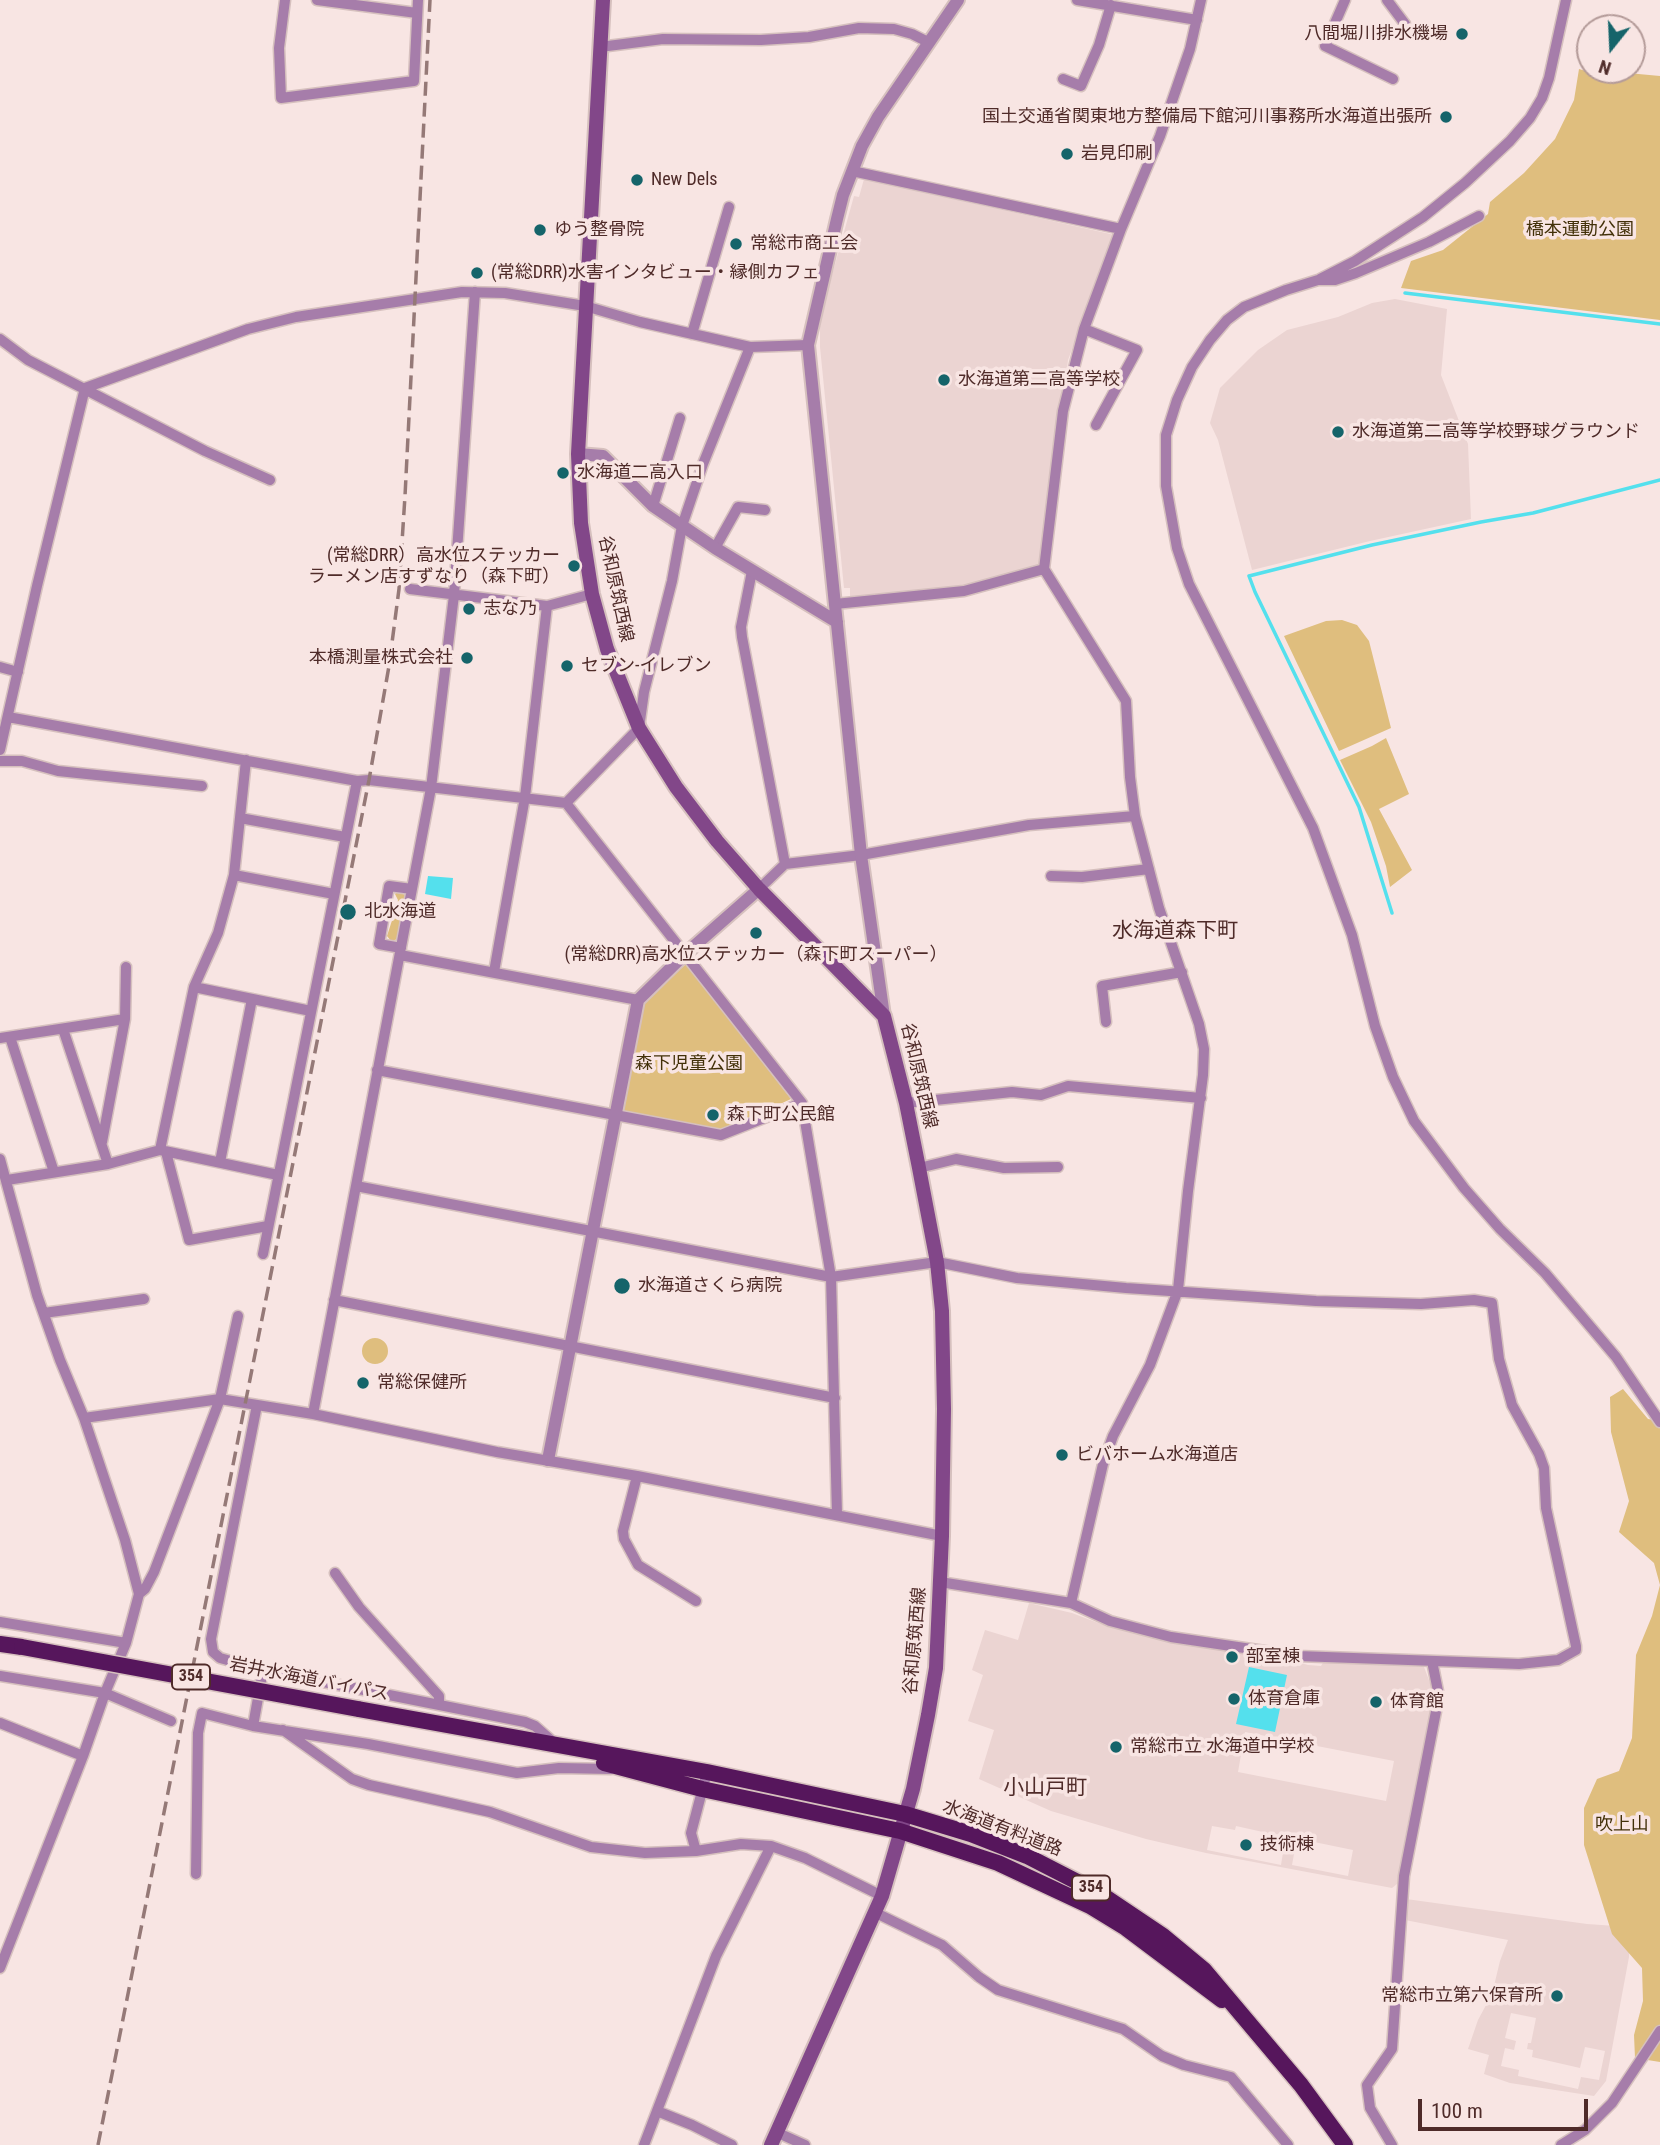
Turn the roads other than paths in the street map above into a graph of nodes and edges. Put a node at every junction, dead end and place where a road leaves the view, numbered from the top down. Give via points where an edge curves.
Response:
1 (285, 0) edge
2 (317, 0) edge
3 (418, 0) edge
4 (603, 0) edge
5 (958, 0) edge
6 (1077, 0) edge
7 (1201, 0) edge
8 (1345, 0) edge
9 (1387, 0) edge
10 (1566, 0) edge
11 (1111, 5) junction
12 (417, 13) junction
13 (1197, 20) junction
14 (1405, 24) dead end
15 (928, 42) junction
16 (600, 47) junction
17 (1063, 79) dead end
18 (1393, 79) dead end
19 (852, 171) junction
20 (729, 208) dead end
21 (1479, 215) dead end
22 (1121, 229) junction
23 (1318, 280) junction
24 (475, 292) junction
25 (585, 306) junction
26 (1084, 329) junction
27 (692, 334) junction
28 (0, 339) edge
29 (808, 345) junction
30 (750, 347) junction
31 (85, 388) junction
32 (680, 418) dead end
33 (1096, 425) dead end
34 (578, 454) junction
35 (270, 480) dead end
36 (653, 506) junction
37 (765, 510) dead end
38 (682, 526) junction
39 (715, 548) junction
40 (1044, 569) junction
41 (752, 571) junction
42 (410, 589) dead end
43 (592, 594) junction
44 (454, 595) junction
45 (835, 604) junction
46 (547, 606) junction
47 (837, 622) junction
48 (0, 667) edge
49 (18, 672) junction
50 (8, 717) junction
51 (639, 728) junction
52 (0, 750) edge
53 (246, 760) junction
54 (0, 761) edge
55 (357, 781) junction
56 (202, 786) dead end
57 (431, 788) junction
58 (526, 797) junction
59 (566, 803) junction
60 (1135, 816) junction
61 (240, 818) junction
62 (345, 837) junction
63 (861, 855) junction
64 (785, 864) junction
65 (1149, 869) junction
66 (234, 875) junction
67 (1051, 876) dead end
68 (759, 888) junction
69 (412, 889) junction
70 (334, 894) junction
71 (400, 952) junction
72 (684, 955) junction
73 (126, 967) dead end
74 (494, 972) junction
75 (1182, 972) junction
76 (194, 987) junction
77 (252, 999) junction
78 (638, 1000) junction
79 (311, 1011) junction
80 (884, 1016) junction
81 (125, 1019) junction
82 (1106, 1022) dead end
83 (63, 1029) junction
84 (5, 1037) edge
85 (377, 1070) junction
86 (1201, 1098) junction
87 (802, 1103) junction
88 (906, 1103) junction
89 (614, 1115) junction
90 (102, 1142) junction
91 (163, 1151) junction
92 (0, 1159) edge
93 (220, 1162) junction
94 (108, 1164) junction
95 (1058, 1167) dead end
96 (919, 1168) junction
97 (54, 1172) junction
98 (278, 1175) junction
99 (7, 1180) junction
100 (356, 1186) junction
101 (268, 1226) junction
102 (592, 1232) junction
103 (263, 1254) dead end
104 (937, 1262) junction
105 (831, 1277) junction
106 (1178, 1290) junction
107 (144, 1299) dead end
108 (334, 1300) junction
109 (44, 1313) junction
110 (238, 1316) dead end
111 (571, 1346) junction
112 (835, 1398) junction
113 (220, 1399) junction
114 (257, 1405) junction
115 (313, 1414) junction
116 (83, 1418) junction
117 (1660, 1422) edge
118 (548, 1460) junction
119 (637, 1476) junction
120 (836, 1515) junction
121 (942, 1536) junction
122 (335, 1573) dead end
123 (940, 1582) junction
124 (139, 1594) junction
125 (696, 1601) dead end
126 (1071, 1603) junction
127 (0, 1622) edge
128 (126, 1643) junction
129 (0, 1644) edge
130 (1432, 1661) junction
131 (263, 1670) junction
132 (0, 1676) edge
133 (105, 1693) junction
134 (439, 1704) junction
135 (171, 1721) dead end
136 (0, 1723) edge
137 (253, 1726) junction
138 (283, 1730) junction
139 (528, 1741) junction
140 (557, 1746) junction
141 (83, 1756) junction
142 (637, 1772) junction
143 (707, 1772) junction
144 (702, 1789) junction
145 (905, 1814) junction
146 (900, 1831) junction
147 (771, 1846) junction
148 (696, 1851) junction
149 (196, 1874) dead end
150 (882, 1896) junction
151 (876, 1913) junction
152 (0, 1968) edge
153 (1243, 2016) junction
154 (1660, 2031) edge
155 (657, 2111) junction
156 (774, 2138) edge
157 (644, 2145) edge
158 (732, 2145) edge
159 (804, 2145) edge
160 (1288, 2145) edge
161 (1345, 2145) edge
162 (1392, 2145) edge
163 (1561, 2145) edge

1 - 12 street via 279,48 281,98 414,81
2 - 12 street
3 - 12 street
4 - 16 main road, 谷和原筑西線
5 - 15 street
6 - 11 street
7 - 13 street
8 - 18 street via 1325,46
9 - 14 street
10 - 23 street via 1542,98 1510,141 1423,217
11 - 13 street
11 - 17 street via 1100,45 1081,86
13 - 22 street via 1160,136
15 - 16 street via 894,29 859,28 809,37 663,39
15 - 19 street via 878,117
16 - 25 main road, 谷和原筑西線
19 - 22 street
19 - 29 street
20 - 27 street
21 - 23 street via 1356,273
22 - 26 street
23 - 117 street via 1244,307 1227,320 1192,367 1166,435 1166,486 1177,548 1189,584 1313,828 1352,935 1375,1026 1414,1121 1464,1188 1616,1357
24 - 25 street
24 - 31 street via 296,317 248,329
24 - 44 street
25 - 27 street
25 - 34 main road, 谷和原筑西線
26 - 33 street via 1137,350
26 - 40 street via 1063,411
27 - 30 street
28 - 31 street via 28,360
29 - 30 street
29 - 45 street
30 - 38 street
31 - 35 street
31 - 49 street
32 - 36 street
34 - 36 street via 603,456
34 - 43 main road, 谷和原筑西線 via 581,523
36 - 38 street
37 - 39 street via 738,507
38 - 39 street
38 - 51 street
39 - 41 street
40 - 45 street via 964,591
40 - 60 street via 1126,701
41 - 47 street
41 - 64 street via 742,637
42 - 44 street
43 - 46 street
43 - 51 main road, 谷和原筑西線 via 607,649
44 - 46 street
44 - 57 street
45 - 47 street
46 - 58 street
47 - 63 street
48 - 49 street
49 - 50 street
50 - 52 street
50 - 53 street
51 - 59 street
51 - 68 main road, 谷和原筑西線 via 696,815
53 - 55 street
53 - 61 street
54 - 56 street
55 - 57 street
55 - 62 street
57 - 58 street
57 - 69 street
58 - 59 street
58 - 74 street
59 - 72 street
60 - 63 street via 1030,825
60 - 65 street
61 - 62 street
61 - 66 street
62 - 70 street
63 - 64 street
63 - 80 street
64 - 68 street
65 - 67 street
65 - 75 street
66 - 70 street
66 - 76 street via 218,933
68 - 72 street
68 - 80 main road, 谷和原筑西線
69 - 71 street
69 - 71 street via 389,886 379,944
70 - 79 street
71 - 74 street
71 - 85 street
72 - 78 street
72 - 87 street
73 - 81 street
74 - 78 street
75 - 82 street via 1102,986
75 - 86 street via 1204,1049
76 - 77 street
76 - 91 street
77 - 79 street
77 - 93 street
78 - 89 street
79 - 98 street
80 - 88 main road, 谷和原筑西線
81 - 83 street
81 - 90 street
83 - 84 street
83 - 90 street
84 - 97 street
85 - 89 street
85 - 100 street
86 - 88 street via 1068,1086 1041,1095 1012,1092
86 - 106 street
87 - 89 street via 721,1135
87 - 105 street
88 - 96 main road, 谷和原筑西線
89 - 102 street
90 - 94 street
91 - 93 street
91 - 94 street
91 - 101 street via 189,1240
92 - 99 street
93 - 98 street
94 - 97 street
95 - 96 street via 1004,1168 956,1159
96 - 104 main road, 谷和原筑西線
97 - 99 street
98 - 101 street
99 - 109 street
100 - 102 street
100 - 108 street
101 - 103 street
102 - 105 street
102 - 111 street
104 - 105 street
104 - 106 street via 1051,1282
104 - 121 main road, 谷和原筑西線 via 944,1409
105 - 112 street
106 - 126 street via 1150,1366 1103,1464
106 - 130 street via 1306,1300 1492,1303 1499,1359 1512,1405 1544,1468 1546,1508 1576,1650 1558,1660 1529,1663
107 - 109 street
108 - 111 street
108 - 115 street
109 - 116 street
110 - 113 street
111 - 112 street
111 - 118 street
112 - 120 street
113 - 114 street
113 - 116 street
113 - 124 street via 154,1572
114 - 115 street
114 - 131 street via 211,1639 220,1658
115 - 118 street
116 - 124 street
118 - 119 street
119 - 120 street
119 - 125 street via 624,1539 638,1565
120 - 121 street
121 - 123 main road, 谷和原筑西線
122 - 134 street via 359,1607 439,1696
123 - 126 street
123 - 145 main road, 谷和原筑西線 via 936,1668
124 - 128 street
126 - 130 street via 1119,1624 1171,1637 1298,1656
127 - 128 street
128 - 133 street
129 - 139 highway, 岩井水海道バイパス / 354, bridge
130 - 162 street via 1439,1696 1404,1876 1392,2049 1367,2085 1370,2108
131 - 134 street
131 - 137 street
132 - 133 street
133 - 135 street
133 - 141 street
134 - 140 street via 525,1722
136 - 141 street
137 - 138 street
137 - 149 street via 202,1713
138 - 142 street via 517,1773 559,1768
138 - 148 street via 344,1774 369,1785 490,1812 591,1847 645,1853
139 - 140 highway, 岩井水海道バイパス / 354
139 - 142 highway, 岩井水海道バイパス / 354
140 - 143 highway, 岩井水海道バイパス / 354
141 - 152 street
142 - 144 highway, 岩井水海道バイパス / 354
143 - 144 street
143 - 145 highway, 岩井水海道バイパス / 354
144 - 146 highway, 岩井水海道バイパス / 354
144 - 148 street via 691,1833
145 - 146 main road, 谷和原筑西線
145 - 153 highway, 水海道有料道路 / 354 via 1027,1856 1099,1893 1204,1970
146 - 150 main road, 谷和原筑西線
146 - 153 highway, 水海道有料道路 / 354 via 998,1863 1090,1906
147 - 148 street via 741,1844
147 - 150 street
147 - 155 street via 716,1955
150 - 151 main road, 谷和原筑西線
151 - 156 main road, 谷和原筑西線
151 - 160 street via 942,1945 998,1990 1123,2029 1161,2056 1231,2077
153 - 161 highway, 水海道有料道路 / 354
154 - 163 street via 1612,2103 1586,2130
155 - 157 street
155 - 158 street
156 - 159 street

